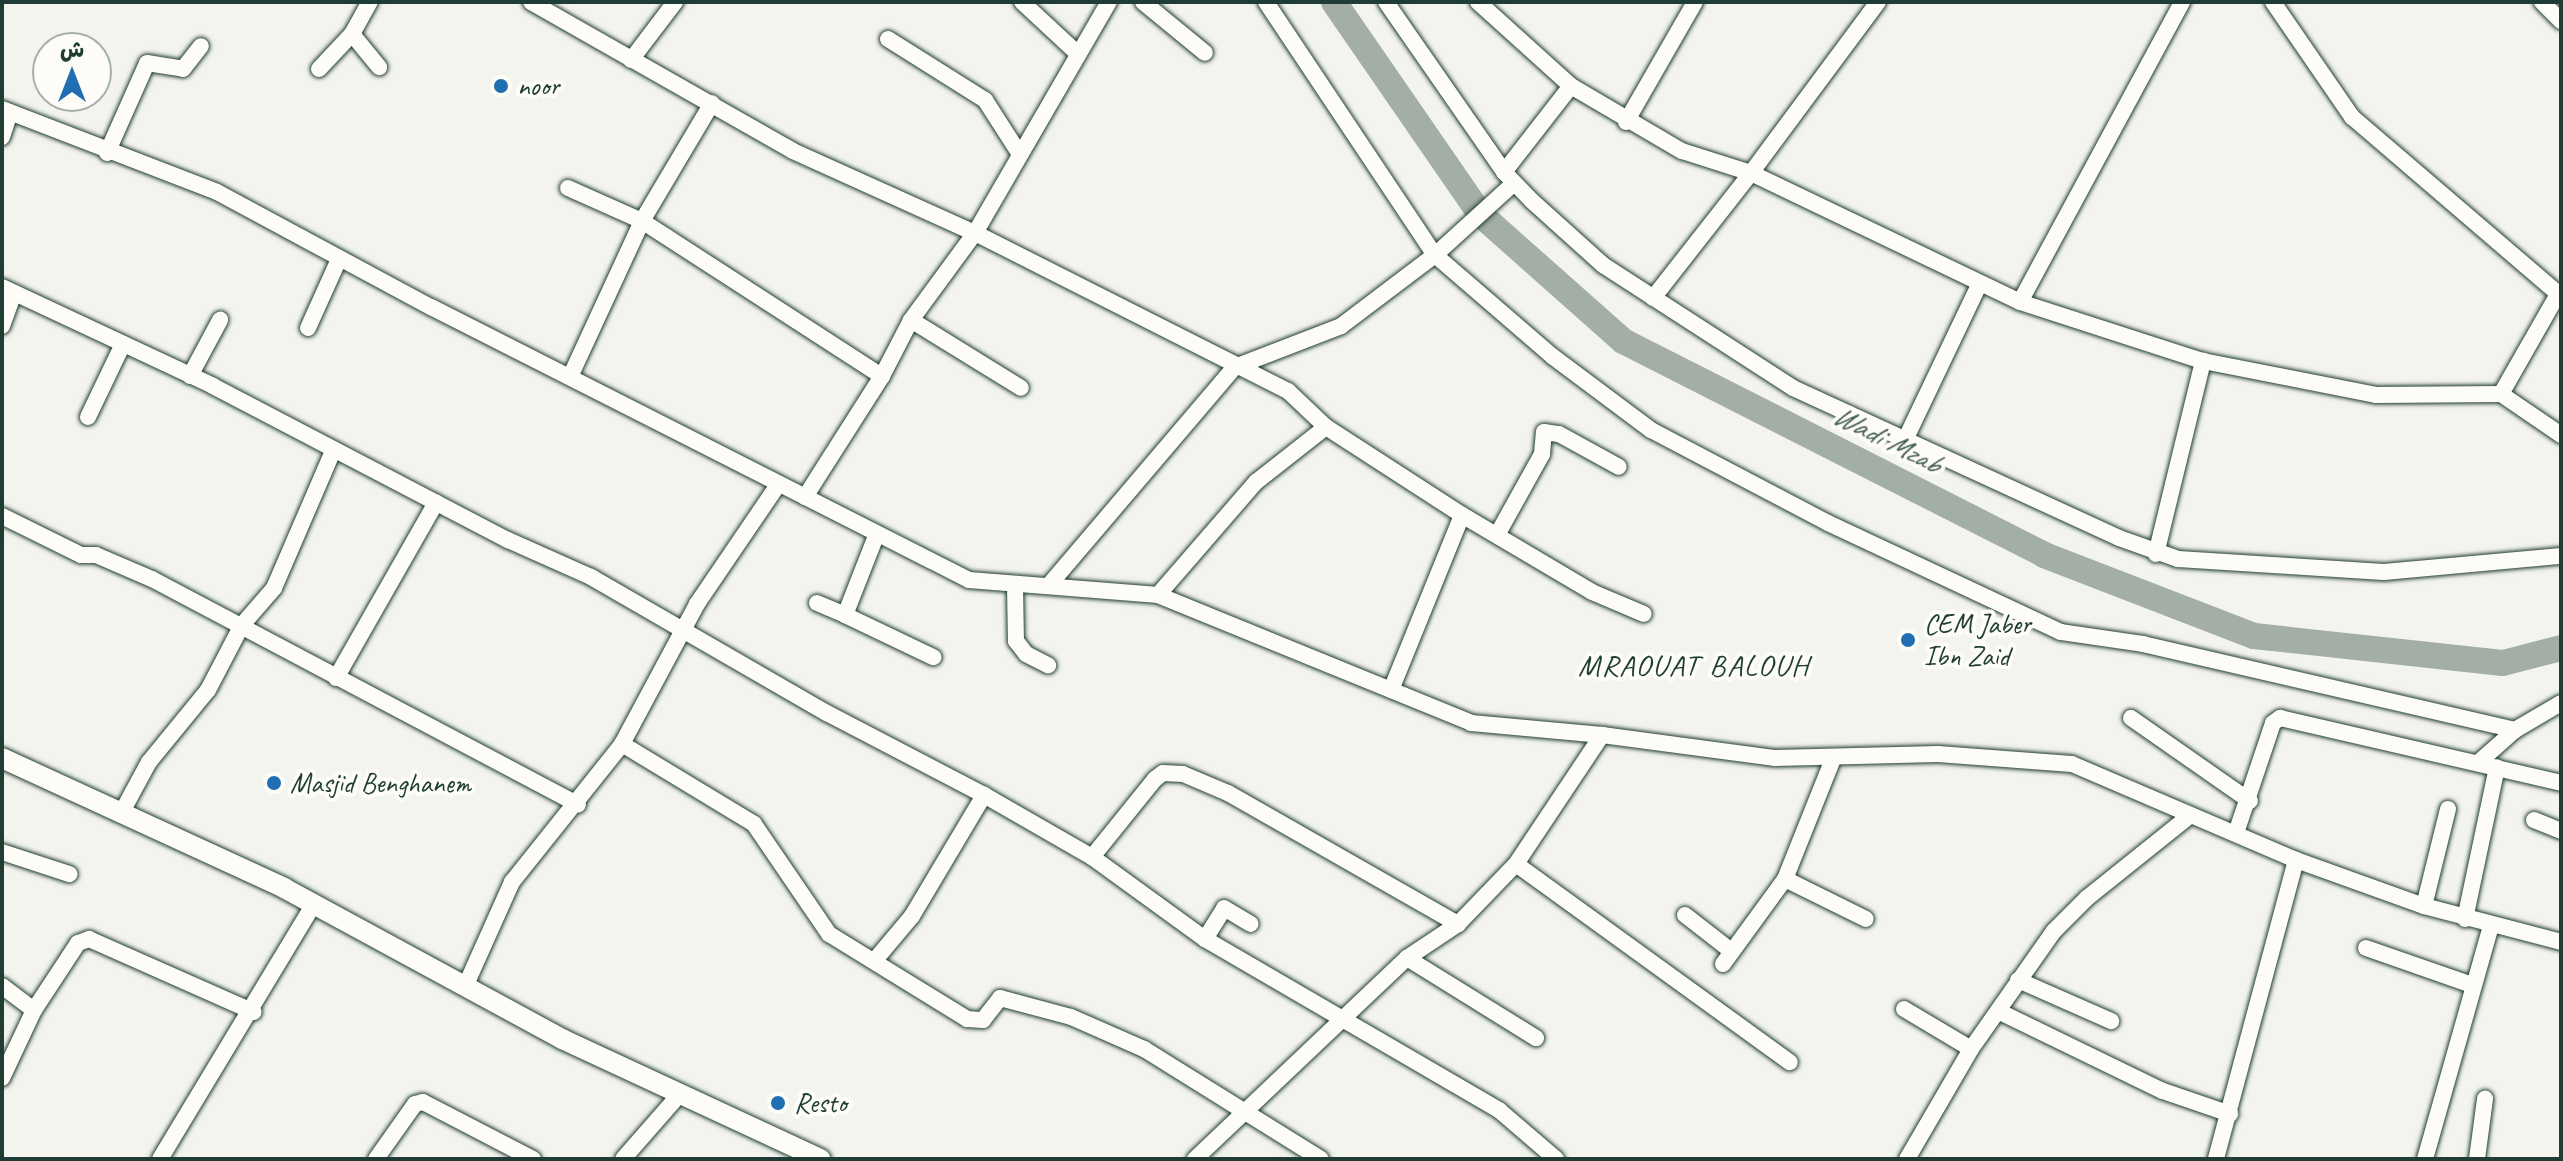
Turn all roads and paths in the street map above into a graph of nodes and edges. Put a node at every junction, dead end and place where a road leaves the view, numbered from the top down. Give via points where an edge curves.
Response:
1 (370, 2) edge
2 (531, 2) edge
3 (675, 2) edge
4 (1022, 2) edge
5 (1109, 2) edge
6 (1143, 2) edge
7 (1266, 2) edge
8 (1386, 2) edge
9 (1478, 2) edge
10 (1695, 2) edge
11 (1878, 2) edge
12 (2182, 2) edge
13 (2273, 2) edge
14 (2542, 2) edge
15 (2561, 21) edge
16 (352, 34) junction
17 (888, 39) dead end
18 (201, 46) dead end
19 (1076, 52) junction
20 (1205, 53) dead end
21 (631, 60) junction
22 (379, 67) dead end
23 (319, 69) dead end
24 (1571, 86) junction
25 (712, 103) junction
26 (6, 110) edge
27 (1626, 122) junction
28 (2, 137) edge
29 (107, 153) junction
30 (1019, 153) junction
31 (1751, 173) junction
32 (1509, 178) junction
33 (568, 188) dead end
34 (642, 221) junction
35 (975, 233) junction
36 (1435, 255) junction
37 (339, 259) junction
38 (1979, 285) junction
39 (8, 290) edge
40 (2560, 295) edge
41 (1653, 298) junction
42 (2020, 302) junction
43 (220, 320) dead end
44 (911, 320) junction
45 (2, 326) edge
46 (308, 328) dead end
47 (123, 344) junction
48 (2203, 361) junction
49 (1235, 367) junction
50 (190, 376) junction
51 (882, 376) junction
52 (570, 377) junction
53 (1021, 388) dead end
54 (2501, 394) junction
55 (88, 417) dead end
56 (1326, 427) junction
57 (2561, 435) edge
58 (1906, 438) junction
59 (334, 449) junction
60 (1619, 467) dead end
61 (778, 485) junction
62 (805, 497) junction
63 (436, 503) junction
64 (1462, 515) junction
65 (2, 516) edge
66 (1497, 535) junction
67 (876, 536) junction
68 (2156, 554) junction
69 (2561, 556) edge
70 (1050, 584) junction
71 (1015, 586) junction
72 (1158, 595) junction
73 (817, 603) dead end
74 (1644, 614) dead end
75 (845, 615) junction
76 (242, 625) junction
77 (683, 630) junction
78 (933, 657) dead end
79 (1048, 665) dead end
80 (336, 678) junction
81 (1391, 690) junction
82 (2561, 703) edge
83 (2131, 718) dead end
84 (2515, 730) junction
85 (1602, 735) junction
86 (622, 744) junction
87 (2, 758) edge
88 (1833, 759) junction
89 (2479, 762) junction
90 (2497, 767) junction
91 (2561, 783) edge
92 (984, 795) junction
93 (2250, 801) junction
94 (578, 805) junction
95 (2448, 809) dead end
96 (123, 810) junction
97 (2187, 818) junction
98 (2534, 820) dead end
99 (2561, 831) edge
100 (2236, 833) junction
101 (2, 852) edge
102 (1092, 857) junction
103 (2296, 860) junction
104 (1516, 864) junction
105 (69, 874) dead end
106 (1785, 879) junction
107 (314, 904) junction
108 (2424, 906) junction
109 (1685, 915) dead end
110 (1866, 919) dead end
111 (2465, 919) junction
112 (1251, 924) dead end
113 (1458, 924) junction
114 (2491, 925) junction
115 (1205, 939) junction
116 (2561, 942) edge
117 (2366, 948) dead end
118 (1407, 958) junction
119 (875, 960) junction
120 (2018, 980) junction
121 (2472, 985) junction
122 (2, 986) edge
123 (465, 987) junction
124 (1904, 1009) dead end
125 (34, 1010) junction
126 (1998, 1011) junction
127 (254, 1012) junction
128 (1343, 1019) junction
129 (2111, 1021) dead end
130 (1536, 1038) dead end
131 (1971, 1049) junction
132 (1790, 1062) dead end
133 (2, 1078) edge
134 (680, 1094) junction
135 (2485, 1099) dead end
136 (1246, 1108) junction
137 (2230, 1114) junction
138 (160, 1159) edge
139 (376, 1159) edge
140 (533, 1159) edge
141 (623, 1159) edge
142 (821, 1159) edge
143 (1195, 1159) edge
144 (1321, 1159) edge
145 (1556, 1159) edge
146 (1907, 1159) edge
147 (2216, 1159) edge
148 (2425, 1159) edge
149 (2477, 1159) edge

1 - 16 street
2 - 21 street
3 - 21 street
4 - 19 street
5 - 19 street
6 - 20 street
7 - 36 street
8 - 32 street
9 - 24 street
10 - 27 street
11 - 31 street
12 - 42 street
13 - 40 street via 2352,117
14 - 15 street
16 - 22 street
16 - 23 street
17 - 30 street via 985,100
18 - 29 street via 183,69 147,63
19 - 30 street
21 - 25 street
24 - 27 street
24 - 32 street
25 - 34 street
25 - 35 street via 793,151
26 - 28 street
26 - 29 street
27 - 31 street via 1682,151
29 - 37 street via 164,168 217,192
30 - 35 street
31 - 38 street
31 - 41 street
32 - 36 street
32 - 41 street via 1603,265
33 - 34 street
34 - 51 street
34 - 52 street
35 - 44 street
35 - 49 street
36 - 49 street via 1341,326
36 - 84 street via 1552,356 1651,430 1828,523 2061,632 2143,644
37 - 46 street
37 - 52 street
38 - 42 street
38 - 58 street
39 - 45 street
39 - 47 street
40 - 54 street
41 - 58 street via 1793,388
42 - 48 street
43 - 50 street
44 - 51 street
44 - 53 street
47 - 50 street
47 - 55 street
48 - 54 street via 2376,395
48 - 68 street
49 - 56 street via 1288,391
49 - 70 street
50 - 59 street
51 - 62 street
52 - 61 street
54 - 57 street
56 - 64 street
56 - 72 street via 1256,482
58 - 68 street
59 - 63 street
59 - 76 street via 301,516 285,568
60 - 66 street via 1559,434 1544,432 1542,454
61 - 62 street
61 - 77 street
62 - 67 street
63 - 77 street via 591,577
63 - 80 street
64 - 66 street
64 - 81 street
65 - 76 street via 81,555 96,555 152,579
66 - 74 street via 1592,592
67 - 71 street via 969,580
67 - 75 street
68 - 69 street via 2384,572
70 - 71 street
70 - 72 street
71 - 79 street via 1016,641 1026,654
72 - 81 street
73 - 75 street
75 - 78 street
76 - 80 street via 263,642
76 - 96 street via 208,690 149,762
77 - 86 street
77 - 92 street
80 - 94 street
81 - 85 street via 1494,729
82 - 84 street
83 - 93 street
84 - 89 street
85 - 88 street via 1775,758
85 - 104 street
86 - 94 street
86 - 119 street via 754,824 829,934
87 - 96 main road
88 - 97 street via 1938,754 2072,764
88 - 106 street
89 - 90 street
89 - 93 street via 2280,718 2273,723
90 - 91 street
90 - 111 street
92 - 102 street
92 - 119 street via 912,916
93 - 100 street
94 - 123 street via 512,882
95 - 108 street
96 - 107 main road
97 - 100 street
97 - 120 street via 2087,898
98 - 99 street
100 - 103 street
101 - 105 street
102 - 113 street via 1155,779 1163,773 1183,774 1228,793
102 - 115 street
103 - 108 street
103 - 137 street
104 - 113 street
104 - 132 street
106 - 109 street via 1727,957
106 - 110 street
107 - 123 main road
107 - 127 street
108 - 111 street
111 - 114 street
112 - 115 street via 1224,908
113 - 118 street
114 - 116 street
114 - 121 street
115 - 128 street
117 - 121 street
118 - 128 street
118 - 130 street
119 - 136 street via 975,1023 983,1020 997,998 1071,1017 1144,1049
120 - 126 street
120 - 129 street
121 - 148 street
122 - 125 street
123 - 134 main road
124 - 131 street
125 - 127 street via 78,943 89,939
125 - 133 street
126 - 131 street
126 - 137 street via 2163,1091
127 - 138 street
128 - 136 street
128 - 145 street via 1500,1111
131 - 146 street
134 - 141 street
134 - 142 main road
135 - 149 street
136 - 143 street
136 - 144 street
137 - 147 street
139 - 140 street via 415,1104 423,1102

